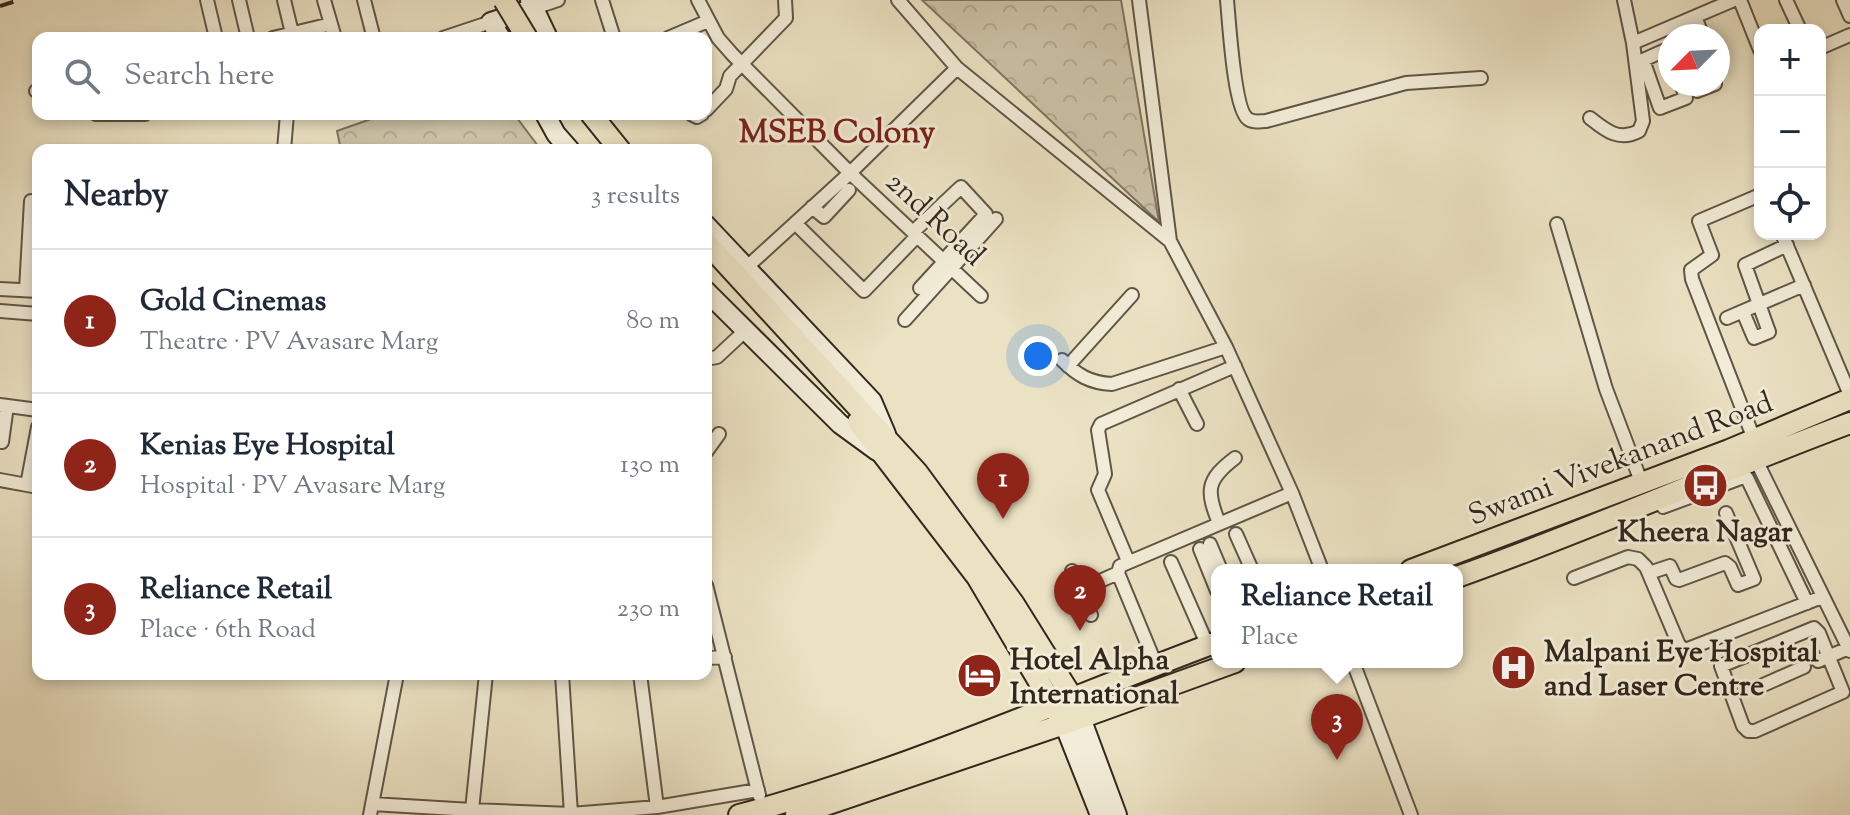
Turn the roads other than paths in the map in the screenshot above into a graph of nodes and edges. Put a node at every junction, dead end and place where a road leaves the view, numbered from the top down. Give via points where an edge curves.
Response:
1 (207, 0) edge
2 (239, 0) edge
3 (284, 0) edge
4 (324, 0) edge
5 (364, 0) edge
6 (504, 0) edge
7 (558, 0) edge
8 (602, 0) edge
9 (698, 0) edge
10 (785, 0) edge
11 (898, 0) edge
12 (1139, 0) edge
13 (1227, 0) edge
14 (1624, 0) edge
15 (1737, 0) edge
16 (1843, 0) edge
17 (1788, 1) edge
18 (527, 3) edge
19 (1850, 16) edge
20 (1695, 17) junction
21 (708, 21) junction
22 (331, 24) junction
23 (1678, 24) edge
24 (1698, 24) edge
25 (1798, 24) edge
26 (496, 30) edge
27 (215, 32) edge
28 (247, 32) edge
29 (292, 32) edge
30 (296, 32) edge
31 (333, 32) edge
32 (372, 32) edge
33 (523, 32) edge
34 (536, 32) edge
35 (544, 32) edge
36 (612, 32) edge
37 (682, 32) edge
38 (1658, 32) edge
39 (1850, 35) edge
40 (1754, 37) edge
41 (1633, 43) junction
42 (1826, 45) edge
43 (1658, 55) edge
44 (743, 65) junction
45 (957, 68) junction
46 (1481, 78) dead end
47 (1685, 96) edge
48 (712, 104) edge
49 (1590, 118) dead end
50 (286, 120) edge
51 (548, 120) edge
52 (581, 120) edge
53 (596, 120) edge
54 (604, 120) edge
55 (284, 144) edge
56 (565, 144) edge
57 (599, 144) edge
58 (615, 144) edge
59 (626, 144) edge
60 (850, 173) junction
61 (849, 190) dead end
62 (1754, 198) edge
63 (31, 201) dead end
64 (812, 207) junction
65 (996, 219) dead end
66 (1699, 221) junction
67 (795, 223) junction
68 (1557, 224) dead end
69 (1685, 227) dead end
70 (712, 231) edge
71 (920, 236) junction
72 (1782, 240) edge
73 (1784, 240) edge
74 (1170, 241) junction
75 (712, 249) edge
76 (947, 262) junction
77 (712, 263) edge
78 (747, 267) junction
79 (1804, 285) junction
80 (920, 288) dead end
81 (0, 289) edge
82 (32, 291) edge
83 (1132, 295) dead end
84 (981, 296) dead end
85 (712, 297) edge
86 (869, 297) dead end
87 (1759, 305) junction
88 (0, 311) edge
89 (1743, 312) junction
90 (32, 314) edge
91 (1727, 318) dead end
92 (905, 320) dead end
93 (746, 330) junction
94 (1226, 347) junction
95 (712, 358) edge
96 (1235, 366) junction
97 (1179, 389) junction
98 (1850, 397) edge
99 (4, 405) edge
100 (32, 409) edge
101 (1850, 423) edge
102 (1197, 424) dead end
103 (719, 434) dead end
104 (2, 442) edge
105 (712, 444) edge
106 (879, 444) junction
107 (1744, 455) junction
108 (1235, 458) dead end
109 (0, 480) edge
110 (1642, 484) junction
111 (32, 486) edge
112 (1292, 493) junction
113 (1726, 513) dead end
114 (1219, 523) junction
115 (1236, 534) dead end
116 (1564, 545) dead end
117 (1128, 561) junction
118 (1168, 563) dead end
119 (1217, 564) edge
120 (1249, 564) edge
121 (1320, 564) edge
122 (1427, 564) edge
123 (1211, 568) edge
124 (1072, 571) dead end
125 (1118, 573) junction
126 (1649, 573) junction
127 (1463, 575) edge
128 (1574, 578) dead end
129 (1080, 590) junction
130 (1822, 597) junction
131 (1807, 603) junction
132 (712, 608) edge
133 (1091, 615) dead end
134 (1208, 645) edge
135 (1849, 649) edge
136 (725, 657) junction
137 (712, 658) edge
138 (1824, 659) junction
139 (1156, 665) junction
140 (1804, 667) dead end
141 (1219, 668) edge
142 (1355, 668) edge
143 (396, 680) edge
144 (485, 680) edge
145 (562, 680) edge
146 (641, 680) edge
147 (1761, 686) dead end
148 (1063, 701) junction
149 (1073, 721) junction
150 (983, 742) junction
151 (923, 763) junction
152 (761, 805) edge
153 (657, 807) junction
154 (371, 810) edge
155 (472, 810) junction
156 (571, 814) edge
157 (739, 815) edge
158 (796, 815) edge
159 (1100, 815) edge
160 (1117, 815) edge
161 (1411, 815) edge

1 - 27 street
2 - 28 street
3 - 29 street
4 - 22 street
5 - 32 street
6 - 33 main road, bridge
7 - 18 street
8 - 36 street
9 - 21 street, 2nd Road
10 - 44 street via 786,18
11 - 45 street
12 - 74 street
13 - 46 street via 1237,92 1244,116 1251,121 1406,83
14 - 41 street
15 - 20 street
15 - 40 street
16 - 19 street
17 - 25 street
18 - 26 street
18 - 34 main road
18 - 35 street
20 - 23 street
20 - 24 street
21 - 37 street
21 - 44 street, 2nd Road
22 - 30 street
22 - 31 street
38 - 41 street
39 - 42 street
41 - 49 street via 1642,127 1633,134 1613,134
43 - 47 street via 1643,60 1660,108
44 - 48 street
44 - 60 street, 2nd Road
45 - 60 street
45 - 74 street
50 - 55 street
51 - 56 street
52 - 57 main road
53 - 58 main road
54 - 59 street
60 - 64 street
60 - 71 street, 2nd Road
61 - 64 street via 824,217
62 - 66 street
63 - 82 street
64 - 67 street
65 - 76 street
66 - 69 street
66 - 107 street via 1712,255 1691,270 1692,279
67 - 71 street via 865,291
67 - 78 street
68 - 110 street via 1606,389
70 - 78 street
71 - 76 street, 2nd Road
71 - 76 street via 961,187 986,214
71 - 86 street
72 - 87 street via 1745,263
73 - 79 street
74 - 94 street
75 - 106 main road
76 - 80 street
76 - 84 street, 2nd Road
76 - 92 street
77 - 106 main road
78 - 106 street via 872,401
79 - 87 street
79 - 98 street
81 - 82 street
83 - 94 street via 1065,363 1093,383 1112,384
85 - 93 street
87 - 89 street
87 - 89 street via 1767,333 1754,338
88 - 90 street
89 - 91 street
93 - 95 street
93 - 106 street via 840,424
94 - 96 street
96 - 97 street
96 - 112 street
97 - 102 street
97 - 117 street via 1106,419 1098,430 1105,474 1098,490
98 - 107 main road, Swami Vivekanand Road
99 - 100 street
99 - 104 street
101 - 107 main road, Swami Vivekanand Road
103 - 105 street
106 - 148 main road via 962,546 977,577
107 - 110 main road, Swami Vivekanand Road
107 - 116 street
107 - 127 main road, Swami Vivekanand Road via 1535,550
107 - 130 street
107 - 131 street via 1750,480
108 - 114 street via 1218,471 1210,490
109 - 111 street
110 - 122 main road, Swami Vivekanand Road
112 - 114 street
112 - 121 street
113 - 126 street via 1754,579 1738,585 1725,563 1679,580 1670,566
114 - 117 street
115 - 120 street
117 - 125 street
118 - 134 street
119 - 123 street via 1205,546
124 - 129 street
125 - 129 street
125 - 139 street
126 - 128 street via 1643,562 1628,557
126 - 131 street via 1685,650
129 - 133 street
130 - 131 street
130 - 135 street
132 - 136 street
134 - 139 main road
135 - 138 street
136 - 137 street
136 - 152 street
138 - 138 street via 1819,633 1811,628 1723,665 1746,729 1755,731 1841,694 1842,686
139 - 148 main road
140 - 147 street
141 - 149 main road
142 - 161 street
143 - 154 street
144 - 155 street
145 - 156 street
146 - 153 street
148 - 149 main road
148 - 150 main road
149 - 150 main road
149 - 159 street
149 - 160 street
150 - 151 main road
151 - 152 main road
151 - 158 main road
152 - 153 street
152 - 157 main road
153 - 156 street
154 - 155 street
155 - 156 street

